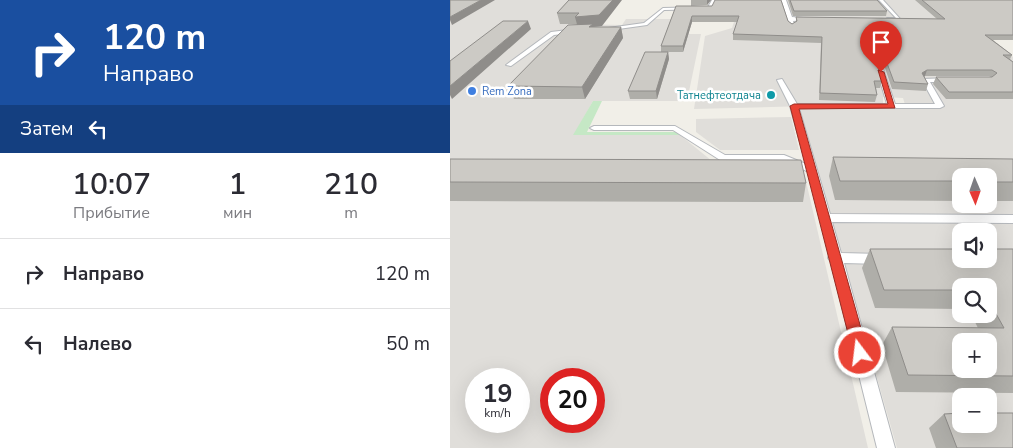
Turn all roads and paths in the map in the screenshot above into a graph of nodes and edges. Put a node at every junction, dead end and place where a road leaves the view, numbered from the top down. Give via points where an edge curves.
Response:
1 (714, 0) edge
2 (771, 0) edge
3 (881, 0) edge
4 (790, 19) junction
5 (818, 19) edge
6 (882, 20) edge
7 (792, 26) edge
8 (602, 29) edge
9 (582, 31) edge
10 (875, 54) edge
11 (509, 65) dead end
12 (780, 80) dead end
13 (962, 80) edge
14 (794, 106) junction
15 (892, 107) junction
16 (594, 128) dead end
17 (813, 170) junction
18 (826, 218) junction
19 (1013, 219) edge
20 (834, 258) junction
21 (894, 260) edge
22 (886, 448) edge

1 - 8 lane via 710,8 663,9 645,24
2 - 4 lane via 784,1
3 - 6 lane via 900,20
4 - 5 lane
4 - 7 lane
9 - 11 lane via 553,33
10 - 15 lane
12 - 14 lane
13 - 15 lane via 925,80 940,106
14 - 15 lane
14 - 17 lane
16 - 17 lane via 675,128 723,158 784,158
17 - 18 lane
18 - 19 lane
18 - 20 lane
20 - 21 lane
20 - 22 lane

